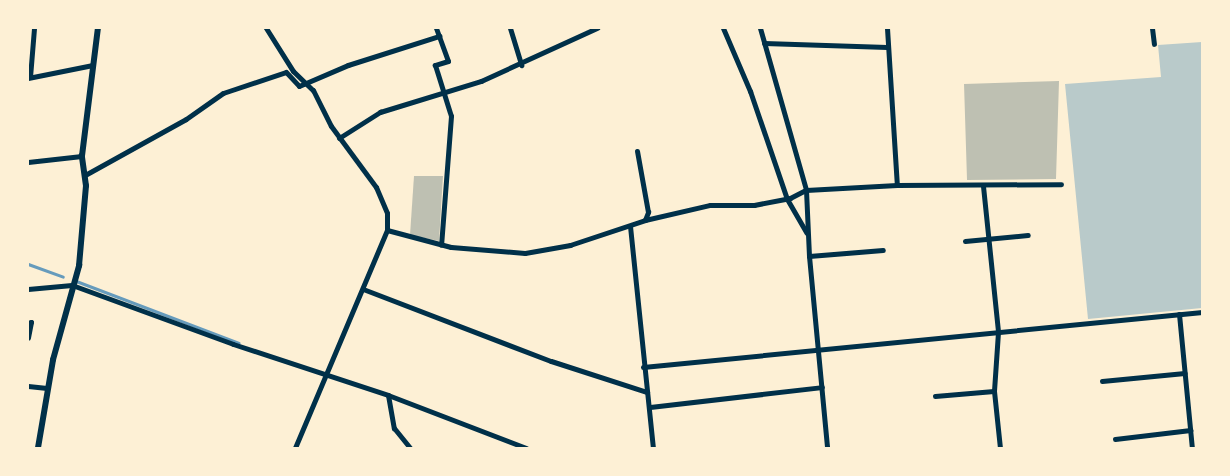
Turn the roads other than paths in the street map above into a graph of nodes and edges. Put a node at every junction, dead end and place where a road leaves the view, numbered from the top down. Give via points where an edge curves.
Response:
1 (34, 28) edge
2 (98, 28) edge
3 (266, 28) edge
4 (436, 28) edge
5 (510, 28) edge
6 (597, 28) edge
7 (723, 28) edge
8 (760, 28) edge
9 (887, 28) edge
10 (1152, 28) edge
11 (440, 36) junction
12 (764, 43) junction
13 (1154, 44) dead end
14 (887, 47) junction
15 (93, 65) junction
16 (521, 65) junction
17 (29, 78) edge
18 (305, 81) junction
19 (443, 93) junction
20 (339, 138) junction
21 (637, 151) dead end
22 (82, 156) junction
23 (28, 162) edge
24 (85, 175) junction
25 (1061, 184) dead end
26 (897, 185) junction
27 (983, 186) junction
28 (806, 190) junction
29 (787, 199) junction
30 (645, 220) junction
31 (630, 226) junction
32 (387, 230) junction
33 (807, 234) junction
34 (1028, 235) dead end
35 (990, 239) junction
36 (964, 241) dead end
37 (441, 245) junction
38 (882, 250) dead end
39 (809, 256) junction
40 (72, 284) junction
41 (28, 289) edge
42 (363, 289) junction
43 (1202, 312) edge
44 (1179, 314) junction
45 (28, 322) edge
46 (998, 332) junction
47 (28, 338) edge
48 (819, 349) junction
49 (643, 368) junction
50 (1185, 373) junction
51 (326, 377) junction
52 (1102, 381) dead end
53 (28, 386) edge
54 (822, 387) junction
55 (47, 388) junction
56 (994, 391) junction
57 (647, 392) junction
58 (388, 395) junction
59 (935, 396) dead end
60 (650, 407) junction
61 (1190, 430) junction
62 (1115, 439) dead end
63 (512, 446) edge
64 (38, 448) edge
65 (295, 448) edge
66 (410, 448) edge
67 (526, 448) edge
68 (653, 448) edge
69 (826, 448) edge
70 (1000, 448) edge
71 (1192, 448) edge

1 - 17 street
2 - 15 street
3 - 18 street via 293,71
4 - 11 street
5 - 16 street
6 - 16 street
7 - 29 street via 750,91
8 - 12 street
9 - 14 street
10 - 13 street
11 - 18 street
11 - 19 street via 448,61 435,65
12 - 14 street
12 - 28 street
14 - 26 street
15 - 17 street
15 - 22 street
16 - 19 street
18 - 20 street
18 - 24 street via 299,86 286,72 223,93 186,120
19 - 20 street via 380,112
19 - 37 street via 451,116 451,137
20 - 32 street via 376,188 387,213
21 - 30 street via 648,212
22 - 23 street
22 - 24 street
24 - 40 street via 79,266
25 - 27 street
26 - 27 street
26 - 28 street
27 - 35 street
28 - 29 street
28 - 33 street
29 - 30 street via 754,205 710,204
29 - 33 street
30 - 31 street
31 - 37 street via 570,245 525,253
31 - 49 street
32 - 37 street
32 - 42 street
33 - 39 street
34 - 35 street
35 - 36 street
35 - 46 street
38 - 39 street
39 - 48 street
40 - 41 street
40 - 51 street
40 - 55 street
42 - 51 street
42 - 57 street
43 - 44 street
44 - 46 street
44 - 50 street
45 - 47 street via 31,322
46 - 48 street
46 - 56 street
48 - 49 street
48 - 54 street
49 - 57 street
50 - 52 street
50 - 61 street
51 - 58 street
51 - 65 street
53 - 55 street
54 - 60 street
54 - 69 street
55 - 64 street
56 - 59 street
56 - 70 street
57 - 60 street
58 - 63 street
58 - 66 street via 394,428
60 - 68 street
61 - 62 street
61 - 71 street
63 - 67 street

